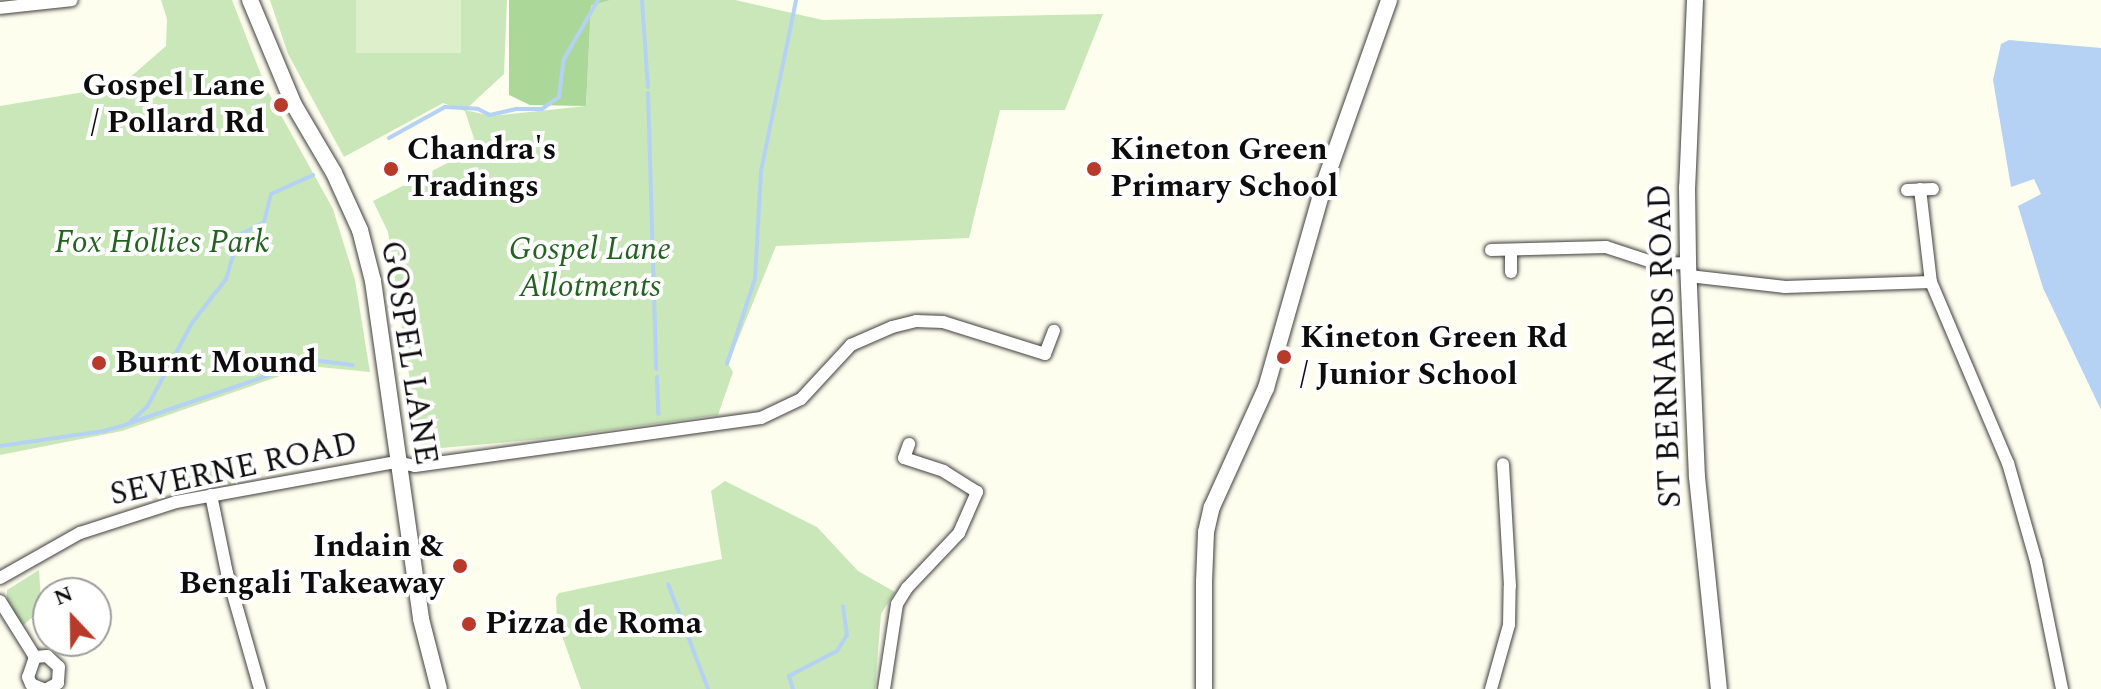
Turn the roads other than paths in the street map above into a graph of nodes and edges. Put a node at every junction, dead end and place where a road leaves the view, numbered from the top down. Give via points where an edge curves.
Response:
1 (72, 0) edge
2 (250, 0) edge
3 (1389, 0) edge
4 (1695, 0) edge
5 (0, 8) edge
6 (1920, 189) dead end
7 (1491, 250) dead end
8 (1511, 250) junction
9 (1688, 269) junction
10 (1511, 272) dead end
11 (1931, 282) junction
12 (1054, 331) dead end
13 (909, 444) dead end
14 (396, 462) junction
15 (1503, 464) dead end
16 (211, 495) junction
17 (0, 578) edge
18 (0, 601) edge
19 (32, 652) edge
20 (35, 657) edge
21 (48, 657) edge
22 (45, 689) edge
23 (260, 689) edge
24 (439, 689) edge
25 (884, 689) edge
26 (1204, 689) edge
27 (1491, 689) edge
28 (1719, 689) edge
29 (2062, 689) edge

1 - 5 street
2 - 14 street, GOSPEL LANE via 294,105 360,230 384,351
3 - 26 street via 1324,184 1266,388 1212,507 1206,532
4 - 9 street, ST BERNARDS ROAD
6 - 11 street
7 - 8 street
8 - 9 street via 1606,247
8 - 10 street
9 - 11 street via 1775,287
9 - 28 street, ST BERNARDS ROAD via 1697,477
11 - 29 street via 2008,463 2036,561
12 - 14 street, SEVERNE ROAD via 1045,354 966,328 916,321 865,335 801,399 761,418 415,466
13 - 25 street via 904,458 944,471 977,492 959,533 897,604
14 - 16 street, SEVERNE ROAD
14 - 24 street, GOSPEL LANE via 421,619
15 - 27 street via 1509,625
16 - 17 street, SEVERNE ROAD via 80,533
16 - 23 street
18 - 19 street
20 - 22 street via 28,677
21 - 22 street via 59,667 58,683

